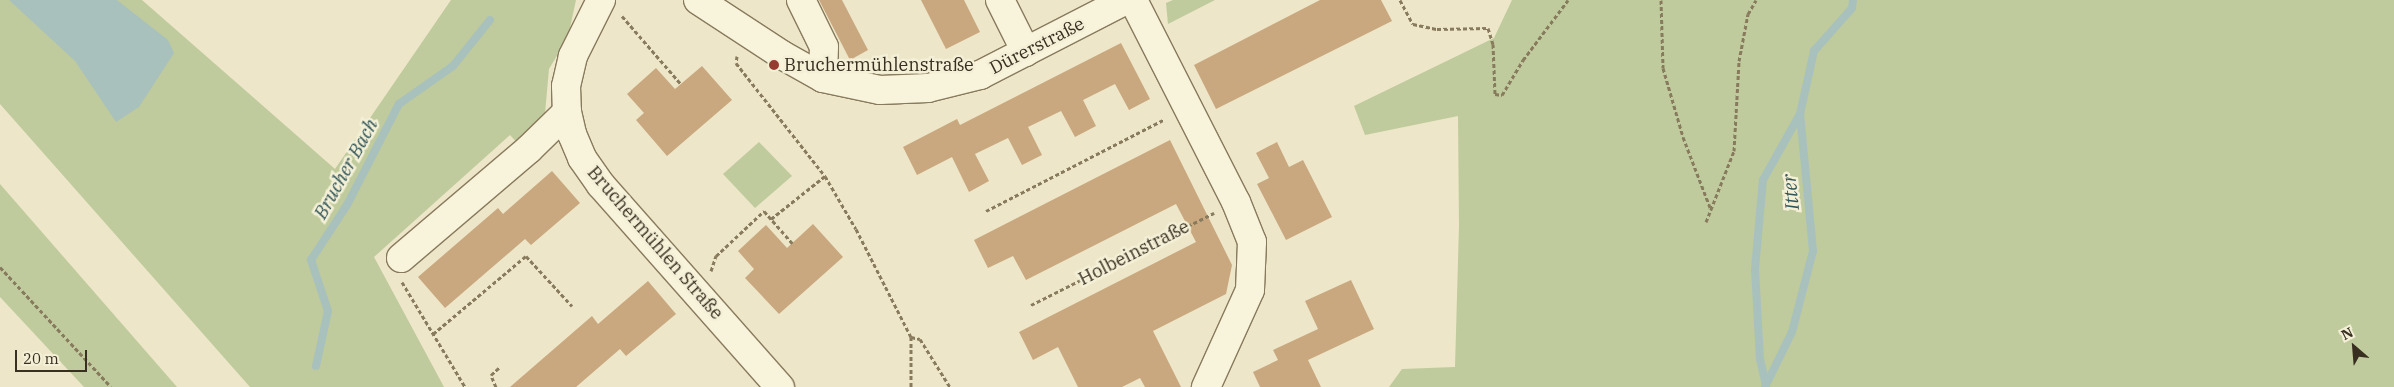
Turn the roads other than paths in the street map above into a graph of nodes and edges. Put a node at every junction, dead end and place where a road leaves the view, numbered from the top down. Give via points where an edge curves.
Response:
1 (698, 0) edge
2 (801, 0) edge
3 (1000, 0) edge
4 (1126, 0) edge
5 (1133, 0) edge
6 (611, 7) edge
7 (1026, 52) junction
8 (823, 78) junction
9 (567, 112) junction
10 (401, 258) road end
11 (780, 387) edge
12 (1206, 387) edge

1 - 8 street, Dürerstraße via 782,56
2 - 8 street via 824,47
3 - 7 street
4 - 7 street, Dürerstraße
5 - 12 street via 1236,202 1252,242 1250,290
6 - 9 street, Bruchermühlen Straße via 573,56 566,86
7 - 8 street, Dürerstraße via 980,74 928,88 880,90
9 - 10 street via 530,149
9 - 11 street, Bruchermühlen Straße via 582,158 601,185

